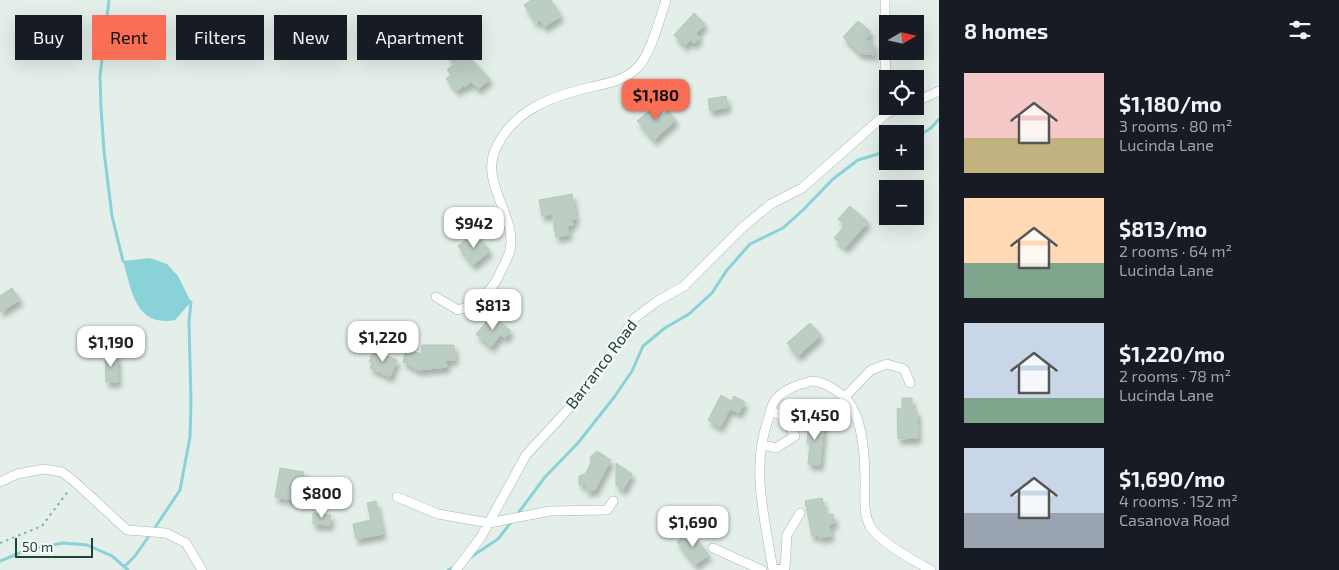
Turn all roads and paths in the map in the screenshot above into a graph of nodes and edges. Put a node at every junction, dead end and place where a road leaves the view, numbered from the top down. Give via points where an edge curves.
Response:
1 (666, 0) edge
2 (885, 0) edge
3 (886, 70) edge
4 (939, 91) edge
5 (924, 98) edge
6 (885, 115) edge
7 (436, 296) dead end
8 (910, 383) dead end
9 (844, 398) junction
10 (771, 411) junction
11 (762, 446) junction
12 (0, 482) edge
13 (75, 482) junction
14 (397, 498) dead end
15 (612, 501) dead end
16 (800, 512) dead end
17 (489, 523) junction
18 (0, 542) edge
19 (713, 548) dead end
20 (202, 570) edge
21 (456, 570) edge
22 (762, 570) edge
23 (773, 570) edge
24 (931, 570) edge

1 - 7 street via 646,58 637,69 620,80 563,94 538,104 507,129 495,149 491,168 510,232 510,250 497,282 476,304 458,310
2 - 3 street
4 - 5 street
6 - 17 street, Barranco Road via 802,188 771,204 743,227 684,286 635,318 584,392 526,455
8 - 9 street via 904,369 887,364 871,370
9 - 10 street via 829,386 813,381 792,387 775,400
9 - 24 street via 856,416 862,438 865,512 871,527 889,544
10 - 11 street
10 - 11 street via 783,416 795,436 776,448
11 - 23 street via 759,462 761,497
12 - 13 street via 17,474 44,469 62,472
13 - 18 path via 42,526
13 - 20 street via 127,530 166,532 186,543
14 - 17 street via 438,514
15 - 17 street via 607,510 550,511
16 - 23 street via 787,535 785,568
17 - 21 street, Barranco Road
19 - 22 street

